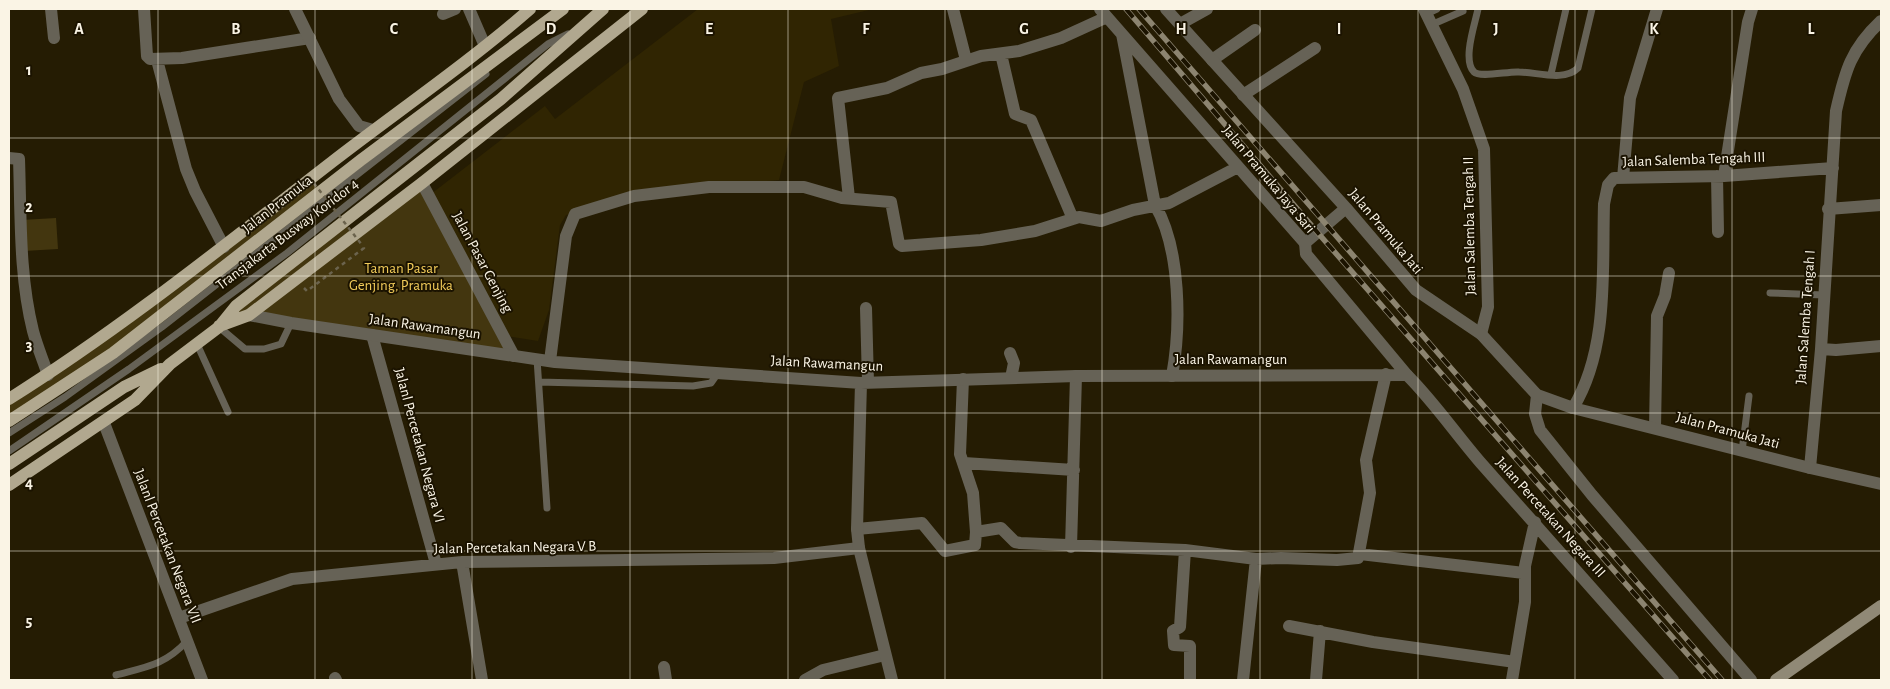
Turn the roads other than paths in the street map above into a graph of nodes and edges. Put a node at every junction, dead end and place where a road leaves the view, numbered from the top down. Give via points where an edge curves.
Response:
1 (51, 9) edge
2 (144, 9) edge
3 (295, 9) edge
4 (455, 9) edge
5 (469, 9) edge
6 (530, 9) edge
7 (563, 9) edge
8 (568, 9) edge
9 (603, 9) edge
10 (642, 9) edge
11 (953, 9) edge
12 (1166, 9) edge
13 (1207, 9) edge
14 (1566, 9) edge
15 (1592, 9) edge
16 (1657, 9) edge
17 (1752, 9) edge
18 (1463, 10) edge
19 (1478, 11) edge
20 (1103, 13) edge
21 (442, 14) dead end
22 (1430, 14) edge
23 (1881, 20) edge
24 (1180, 24) junction
25 (1255, 30) dead end
26 (575, 31) junction
27 (1122, 34) junction
28 (54, 38) dead end
29 (310, 38) junction
30 (485, 46) junction
31 (1315, 48) dead end
32 (1001, 54) junction
33 (156, 60) junction
34 (966, 60) junction
35 (1212, 60) junction
36 (1552, 74) junction
37 (1244, 95) junction
38 (373, 130) junction
39 (9, 158) edge
40 (1238, 167) junction
41 (1833, 168) junction
42 (1720, 176) junction
43 (1623, 178) junction
44 (422, 183) junction
45 (849, 198) junction
46 (1155, 205) junction
47 (1881, 205) edge
48 (1346, 208) junction
49 (1828, 209) junction
50 (1074, 219) junction
51 (1718, 232) dead end
52 (1304, 243) junction
53 (224, 247) junction
54 (1668, 273) dead end
55 (1770, 293) dead end
56 (1824, 295) junction
57 (866, 308) dead end
58 (249, 315) junction
59 (291, 323) junction
60 (219, 327) junction
61 (1481, 334) junction
62 (372, 335) junction
63 (197, 344) junction
64 (1881, 346) edge
65 (1821, 349) junction
66 (1010, 353) dead end
67 (514, 356) junction
68 (537, 359) junction
69 (550, 361) junction
70 (170, 364) junction
71 (718, 373) junction
72 (1386, 374) junction
73 (48, 375) junction
74 (1406, 375) junction
75 (1076, 376) junction
76 (1172, 376) junction
77 (1011, 378) junction
78 (963, 380) junction
79 (539, 382) junction
80 (864, 382) junction
81 (1537, 395) junction
82 (1749, 396) dead end
83 (9, 399) edge
84 (1573, 408) junction
85 (228, 412) dead end
86 (9, 421) edge
87 (104, 423) junction
88 (1655, 428) junction
89 (9, 433) edge
90 (9, 451) edge
91 (1742, 451) junction
92 (964, 463) junction
93 (9, 464) edge
94 (1810, 468) junction
95 (1074, 470) junction
96 (1881, 484) edge
97 (9, 485) edge
98 (547, 508) dead end
99 (1535, 522) junction
100 (857, 530) junction
101 (976, 532) junction
102 (1071, 547) junction
103 (858, 548) junction
104 (1185, 550) junction
105 (1360, 554) junction
106 (1256, 559) junction
107 (462, 562) junction
108 (436, 564) junction
109 (1524, 574) junction
110 (1881, 606) edge
111 (179, 618) junction
112 (1290, 626) dead end
113 (1320, 631) junction
114 (187, 641) junction
115 (885, 655) junction
116 (1515, 662) junction
117 (664, 667) dead end
118 (116, 674) dead end
119 (202, 680) edge
120 (482, 680) edge
121 (666, 680) edge
122 (805, 680) edge
123 (892, 680) edge
124 (1190, 680) edge
125 (1243, 680) edge
126 (1316, 680) edge
127 (1512, 680) edge
128 (1673, 680) edge
129 (1751, 680) edge
130 (1776, 680) edge

1 - 28 street
2 - 33 street via 148,56
3 - 29 street
4 - 21 street
5 - 30 street
6 - 30 main road, Jalan Pramuka
7 - 86 main road, Jalan Pramuka via 355,164 114,353
8 - 89 lane, Transjakarta Busway Koridor 4 via 162,327
9 - 26 main road
10 - 44 main road
11 - 34 street
12 - 24 street, Jalan Pramuka Jati
13 - 24 street
14 - 36 lane
15 - 36 lane via 1578,68 1572,74
16 - 43 street via 1630,98
17 - 42 street
18 - 19 lane
18 - 22 lane
19 - 36 lane via 1468,57 1474,72 1479,75
20 - 27 street, Jalan Pramuka Jaya Sari
20 - 32 street via 1061,38
22 - 61 street, Jalan Salemba Tengah II via 1463,89 1484,149 1488,307
23 - 41 street, Jalan Salemba Tengah I via 1853,53 1842,83 1836,110
24 - 35 street, Jalan Pramuka Jati
25 - 35 street
26 - 60 main road via 501,98 236,306
26 - 90 lane, Transjakarta Busway Koridor 4 via 548,44 332,218 194,322
27 - 40 street, Jalan Pramuka Jaya Sari
27 - 46 street
29 - 33 street
29 - 38 street via 351,118 359,126
30 - 38 main road, Jalan Pramuka
31 - 37 street
32 - 34 street
32 - 50 street via 1016,114 1030,120
33 - 53 street via 186,169
34 - 45 street via 921,73 888,88 838,98
35 - 37 street, Jalan Pramuka Jati
37 - 48 street, Jalan Pramuka Jati
38 - 53 main road, Jalan Pramuka
39 - 73 street via 19,159 22,256 27,299 33,332
40 - 46 street via 1169,202
40 - 52 street, Jalan Pramuka Jaya Sari
41 - 42 street, Jalan Salemba Tengah III
41 - 49 street, Jalan Salemba Tengah I
42 - 43 street, Jalan Salemba Tengah III
42 - 51 street
43 - 84 street, Jalan Salemba Tengah III via 1614,178 1608,185 1604,204 1601,323 1585,388
44 - 58 main road
44 - 67 street, Jalan Pasar Genjing
45 - 50 street via 892,203 902,246 981,240 1035,231
45 - 69 street via 804,187 709,187 634,196 575,214 566,236
46 - 50 street via 1100,221
46 - 76 street via 1171,249 1176,281 1177,350
47 - 49 street
48 - 52 street
48 - 61 street, Jalan Pramuka Jati via 1416,290
49 - 56 street, Jalan Salemba Tengah I
52 - 74 street, Jalan Pramuka Jaya Sari via 1306,254
53 - 73 main road, Jalan Pramuka
54 - 88 street via 1665,296 1657,316
55 - 56 lane
56 - 65 street, Jalan Salemba Tengah I
57 - 80 street
58 - 59 street, Jalan Rawamangun
58 - 60 main road
59 - 60 lane via 281,344 264,349 246,349
59 - 62 street, Jalan Rawamangun
60 - 63 main road
61 - 81 street, Jalan Pramuka Jati
62 - 67 street, Jalan Rawamangun
62 - 108 street, Jalanl Percetakan Negara VI
63 - 70 main road
63 - 85 lane
64 - 65 street
65 - 94 street, Jalan Salemba Tengah I
66 - 77 street via 1014,363
67 - 68 street, Jalan Rawamangun
68 - 69 street, Jalan Rawamangun
68 - 79 lane
69 - 71 street, Jalan Rawamangun
70 - 87 main road via 135,400
70 - 93 main road via 124,387
71 - 79 lane via 711,383 693,386
71 - 80 street, Jalan Rawamangun
72 - 74 street, Jalan Rawamangun
72 - 76 street, Jalan Rawamangun
72 - 105 street via 1366,460 1370,493
73 - 83 main road, Jalan Pramuka
74 - 99 street, Jalan Percetakan Negara III
75 - 76 street, Jalan Rawamangun
75 - 77 street, Jalan Rawamangun
75 - 95 street
77 - 78 street, Jalan Rawamangun
78 - 80 street, Jalan Rawamangun
78 - 92 street via 960,448
79 - 98 lane
80 - 100 street
81 - 84 street, Jalan Pramuka Jati
81 - 129 street via 1535,414 1540,430
82 - 91 lane
84 - 88 street, Jalan Pramuka Jati
87 - 97 main road
87 - 111 street, Jalanl Percetakan Negara VII
88 - 91 street, Jalan Pramuka Jati
91 - 94 street, Jalan Pramuka Jati
92 - 95 street
92 - 101 street via 973,493
94 - 96 street, Jalan Pramuka Jati
95 - 102 street
99 - 109 street
99 - 128 street, Jalan Percetakan Negara III
100 - 101 street via 922,523 945,551 975,545
100 - 103 street
101 - 102 street via 1002,528 1016,542
102 - 104 street
103 - 107 street, Jalan Percetakan Negara V B via 774,558
103 - 115 street
104 - 106 street
104 - 124 street via 1180,627 1172,632 1174,645 1190,646
105 - 106 street via 1358,558 1348,560
105 - 109 street
106 - 125 street
107 - 108 street, Jalan Percetakan Negara V B
107 - 120 street
108 - 111 street, Jalan Percetakan Negara V B via 292,579
109 - 116 street via 1525,602
110 - 130 main road
111 - 114 street, Jalanl Percetakan Negara VII
112 - 113 street
113 - 116 street
113 - 126 street
114 - 118 lane via 167,660
114 - 119 street, Jalanl Percetakan Negara VII
115 - 122 street via 823,670
115 - 123 street
116 - 127 street
117 - 121 street

